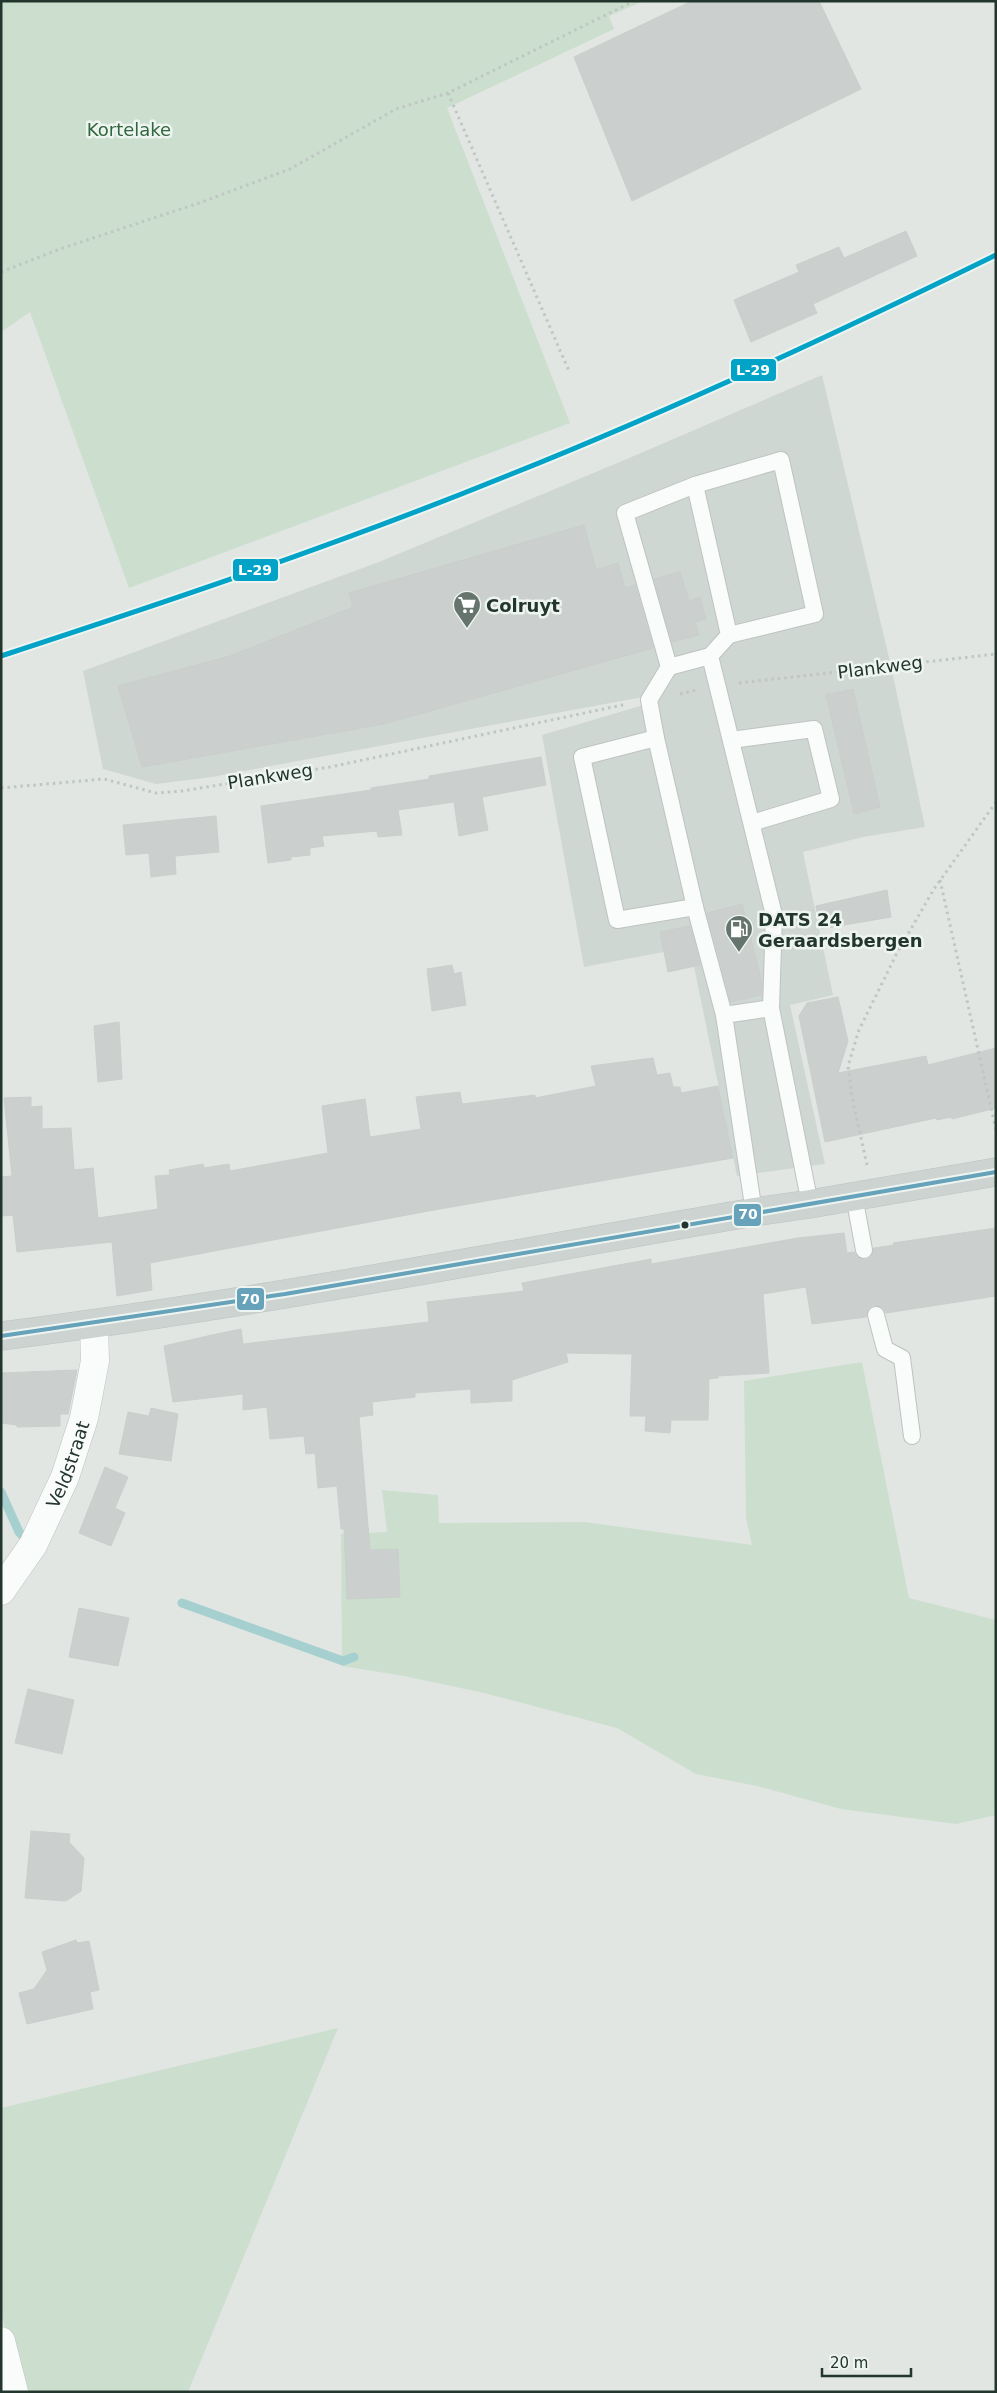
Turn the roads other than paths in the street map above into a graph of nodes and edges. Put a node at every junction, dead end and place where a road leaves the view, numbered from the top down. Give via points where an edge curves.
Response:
1 (695, 485) junction
2 (729, 635) junction
3 (710, 656) junction
4 (669, 667) junction
5 (656, 738) junction
6 (731, 740) junction
7 (752, 823) junction
8 (695, 907) junction
9 (771, 1008) junction
10 (724, 1015) junction
11 (996, 1172) edge
12 (864, 1194) junction
13 (810, 1204) junction
14 (754, 1212) junction
15 (864, 1250) dead end
16 (876, 1315) dead end
17 (94, 1324) junction
18 (1, 1336) edge
19 (912, 1436) dead end
20 (1, 1591) edge
21 (1, 2341) edge
22 (14, 2392) edge

1 - 2 lane
1 - 2 lane via 781,460 814,614
1 - 4 lane via 625,513
2 - 3 lane
3 - 4 lane
3 - 6 lane
4 - 5 lane via 649,700
5 - 8 lane
5 - 8 lane via 582,757 617,920
6 - 7 lane
6 - 7 lane via 814,729 831,799
7 - 9 lane via 774,915
8 - 10 lane
9 - 10 lane
9 - 13 lane
10 - 14 lane
11 - 12 main road
12 - 13 main road
12 - 15 lane
13 - 14 main road
14 - 17 main road via 348,1284
16 - 19 lane via 885,1349 902,1358
17 - 18 main road
17 - 20 street, Veldstraat via 94,1361 84,1418 65,1477 33,1545
21 - 22 street

